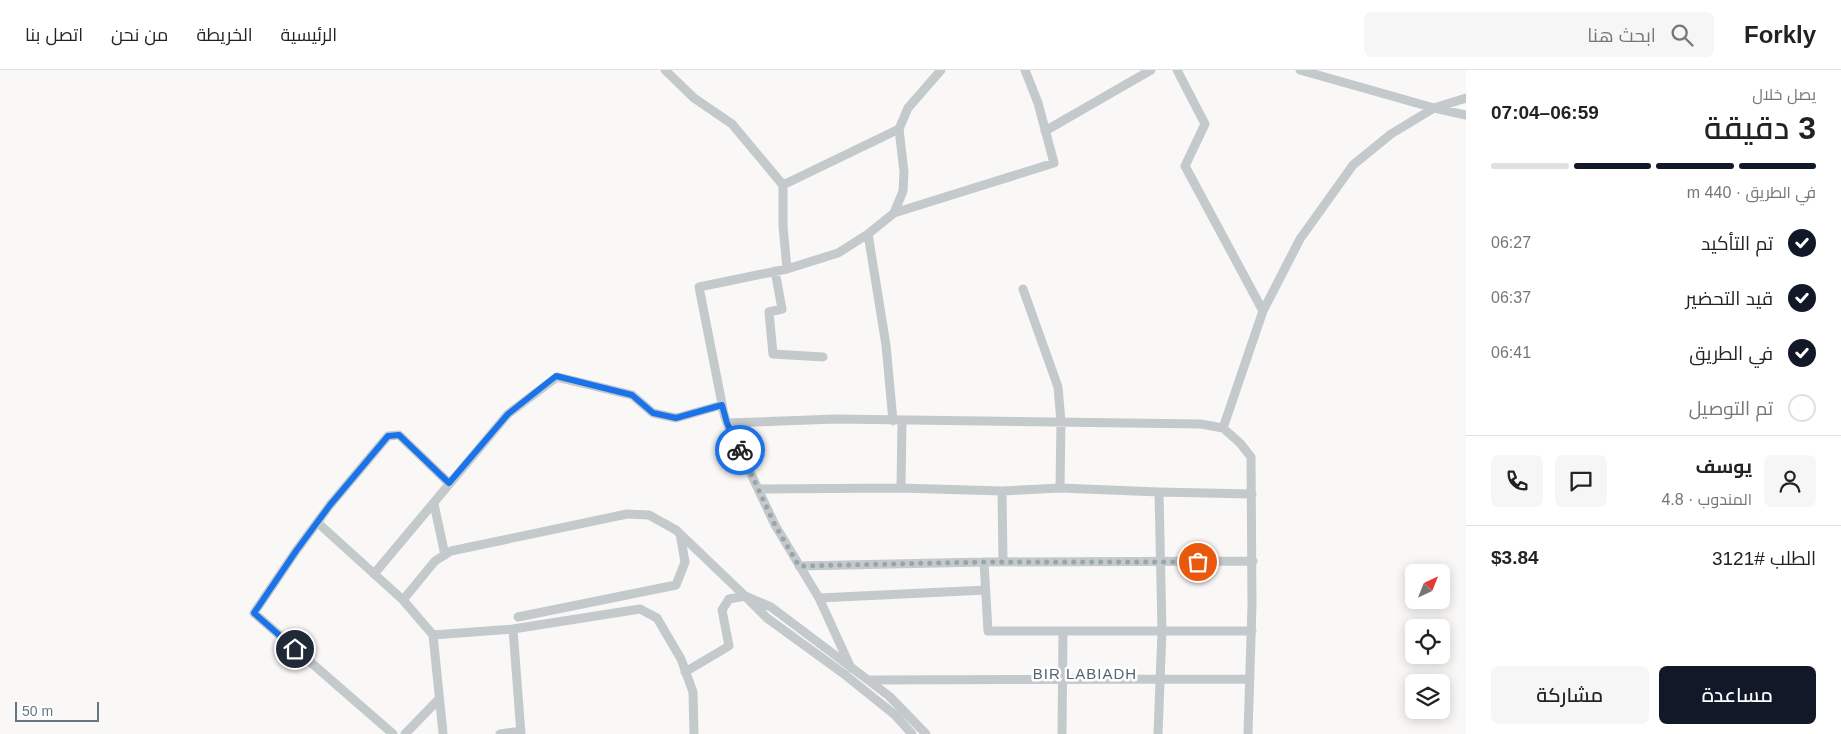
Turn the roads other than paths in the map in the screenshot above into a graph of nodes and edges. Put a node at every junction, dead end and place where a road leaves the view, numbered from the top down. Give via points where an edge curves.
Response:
1 (665, 70) edge
2 (941, 70) edge
3 (1024, 70) edge
4 (1151, 70) edge
5 (1177, 70) edge
6 (1300, 70) edge
7 (1466, 98) edge
8 (1434, 108) junction
9 (1466, 115) edge
10 (899, 129) junction
11 (1045, 131) junction
12 (783, 185) junction
13 (894, 213) junction
14 (868, 234) junction
15 (788, 269) junction
16 (775, 271) junction
17 (1023, 289) dead end
18 (1263, 311) junction
19 (823, 357) dead end
20 (722, 405) junction
21 (898, 421) junction
22 (1061, 422) junction
23 (727, 423) junction
24 (1223, 428) junction
25 (449, 483) junction
26 (901, 488) junction
27 (1060, 488) junction
28 (759, 490) junction
29 (1002, 491) junction
30 (1160, 492) junction
31 (1252, 494) junction
32 (434, 504) junction
33 (318, 522) junction
34 (680, 534) junction
35 (445, 554) junction
36 (1253, 561) junction
37 (984, 562) junction
38 (1003, 562) junction
39 (1161, 562) junction
40 (799, 566) junction
41 (374, 574) junction
42 (986, 590) junction
43 (745, 596) junction
44 (819, 598) junction
45 (403, 600) junction
46 (518, 617) dead end
47 (512, 629) junction
48 (1252, 630) junction
49 (1063, 631) junction
50 (1162, 631) junction
51 (433, 635) junction
52 (850, 668) junction
53 (685, 672) junction
54 (1159, 678) junction
55 (1063, 679) junction
56 (1250, 679) junction
57 (868, 680) junction
58 (440, 698) junction
59 (443, 733) edge
60 (521, 733) edge
61 (393, 734) edge
62 (406, 734) edge
63 (438, 734) edge
64 (449, 734) edge
65 (500, 734) edge
66 (694, 734) edge
67 (912, 734) edge
68 (926, 734) edge
69 (1062, 734) edge
70 (1158, 734) edge
71 (1248, 734) edge

1 - 12 street via 694,98 732,124
2 - 10 street via 908,108
3 - 11 street
4 - 11 street
5 - 18 street via 1205,124 1186,166
6 - 8 street
7 - 8 street
8 - 9 street
8 - 18 street via 1391,134 1353,165 1300,238
10 - 12 street
10 - 13 street via 903,191
11 - 13 street via 1054,163
12 - 15 street
13 - 14 street
14 - 15 street via 838,252
14 - 21 street
15 - 16 street
16 - 19 street via 782,309 769,312 772,354
16 - 20 street via 699,287
17 - 22 street via 1058,387
18 - 24 street
20 - 23 street
20 - 25 street via 676,418 653,413 632,395 556,376 508,414
21 - 22 street
21 - 23 street via 836,419
21 - 26 street
22 - 24 street via 1201,424
22 - 27 street
23 - 28 street
24 - 31 street via 1251,457
25 - 32 street
25 - 33 street via 399,435 388,436
26 - 28 street
26 - 29 street
27 - 29 street
27 - 30 street
28 - 40 street
29 - 38 street
30 - 31 street
30 - 39 street
31 - 36 street
32 - 35 street
32 - 41 street
33 - 41 street
33 - 61 street via 254,613
34 - 35 street via 649,515 627,514
34 - 43 street
34 - 46 street via 685,562 676,585
35 - 45 street via 434,561
36 - 39 street
36 - 48 street
37 - 38 street
37 - 40 street
37 - 42 street
38 - 39 street
39 - 50 street
40 - 44 street
41 - 45 street
42 - 44 street
42 - 49 street via 988,631
43 - 52 street via 771,607
43 - 53 street via 729,600 722,610 729,646
43 - 67 street via 767,618 894,715
44 - 52 street
45 - 51 street
47 - 51 street
47 - 53 street via 640,609 657,618
47 - 60 street
48 - 50 street
48 - 56 street
49 - 50 street
49 - 55 street
50 - 54 street
51 - 58 street
52 - 57 street
53 - 66 street via 693,692
54 - 55 street
54 - 56 street
54 - 70 street
55 - 57 street
55 - 69 street
56 - 71 street
57 - 68 street via 889,696
58 - 59 street
58 - 62 street
59 - 63 street
59 - 64 street
60 - 65 street

